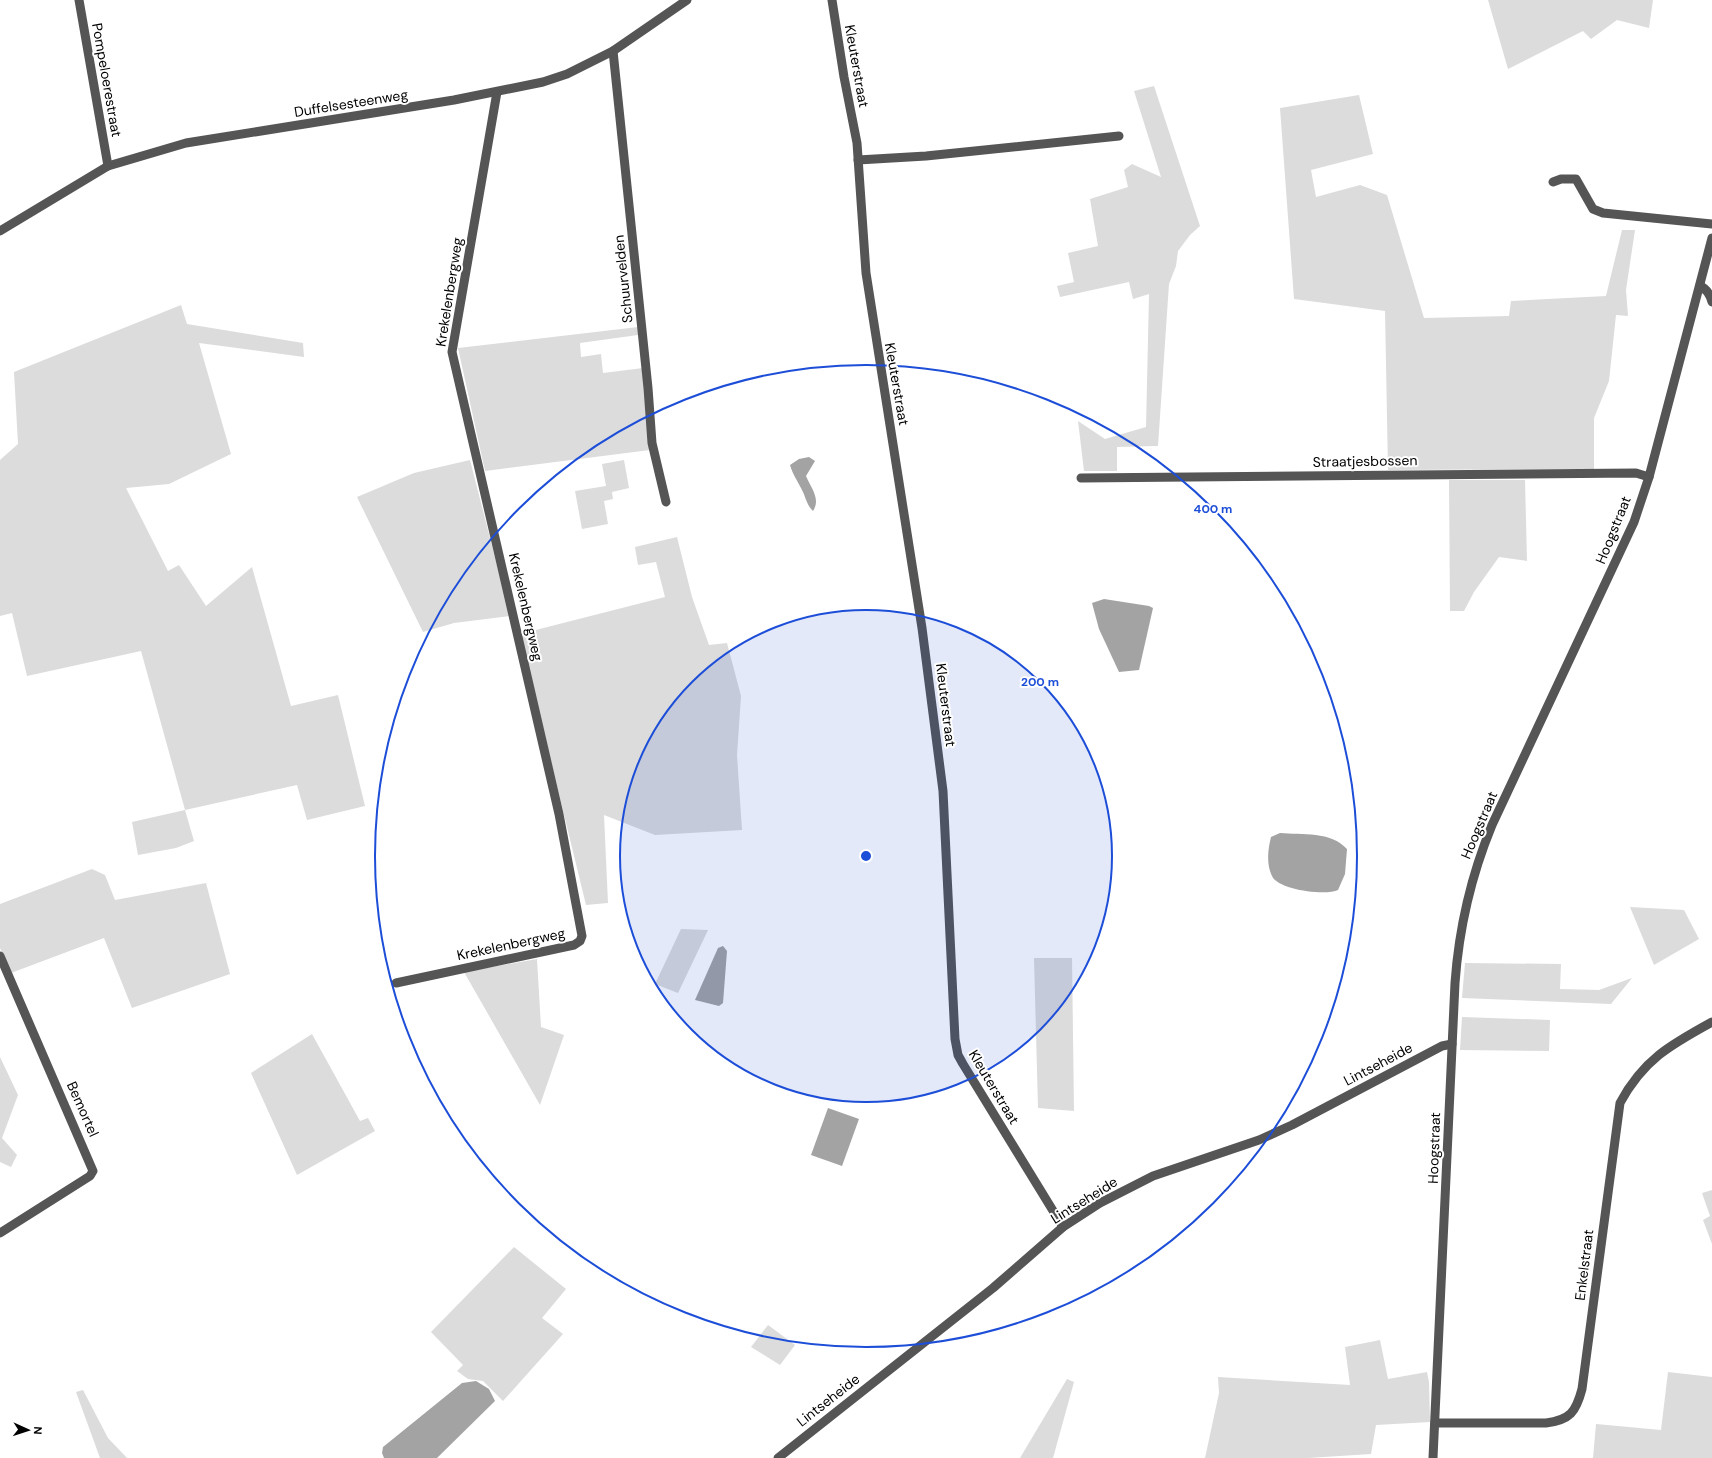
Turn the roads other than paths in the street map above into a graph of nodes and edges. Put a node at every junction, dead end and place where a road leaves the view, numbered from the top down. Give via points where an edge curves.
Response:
1 (79, 0) edge
2 (687, 0) edge
3 (832, 0) edge
4 (613, 51) junction
5 (498, 92) junction
6 (1119, 136) dead end
7 (858, 160) junction
8 (108, 166) junction
9 (1553, 182) dead end
10 (15, 221) junction
11 (0, 222) edge
12 (1712, 224) edge
13 (0, 231) edge
14 (1712, 238) edge
15 (1700, 286) junction
16 (1712, 302) edge
17 (1649, 476) junction
18 (1081, 478) dead end
19 (666, 502) dead end
20 (0, 956) edge
21 (396, 983) dead end
22 (1712, 1022) edge
23 (1452, 1044) junction
24 (1063, 1227) junction
25 (0, 1233) edge
26 (1434, 1423) junction
27 (778, 1458) edge
28 (1433, 1458) edge

1 - 8 street, Pompeloerestraat
2 - 4 street, Duffelsesteenweg
3 - 7 street, Kleuterstraat
4 - 5 street, Duffelsesteenweg via 567,74
4 - 19 street, Schuurvelden via 652,443
5 - 8 street, Duffelsesteenweg via 193,142
5 - 21 street, Krekelenbergweg via 452,352 559,814 582,936 574,945
6 - 7 street via 926,156
7 - 24 street, Kleuterstraat via 866,273 920,620 943,791 954,1039 963,1064
8 - 10 street, Duffelsesteenweg
9 - 12 street via 1576,179 1593,209 1603,214
10 - 11 street, Duffelsesteenweg
10 - 13 street, Duffelsesteenweg
14 - 15 street, Hoogstraat
15 - 16 street via 1709,293
15 - 17 street, Hoogstraat
17 - 18 street, Straatjesbossen via 1636,473
17 - 23 street, Hoogstraat via 1634,522 1615,566 1553,692 1481,852 1466,900 1459,939
20 - 25 street, Bemortel via 93,1171 90,1176
22 - 26 street, Enkelstraat via 1666,1048 1638,1073 1620,1103 1578,1404 1568,1417 1546,1423
23 - 24 street, Lintseheide via 1442,1046 1259,1140 1154,1176 1105,1200
23 - 26 street, Hoogstraat
24 - 27 street, Lintseheide via 993,1288
26 - 28 street, Hoogstraat

